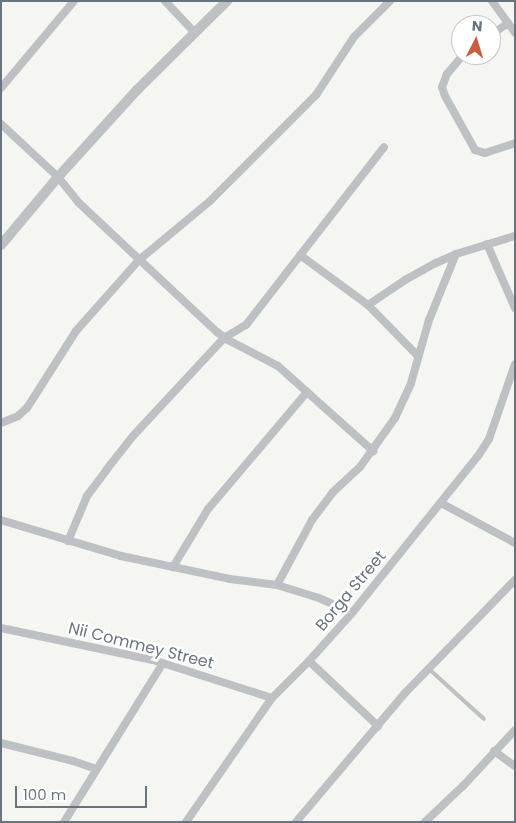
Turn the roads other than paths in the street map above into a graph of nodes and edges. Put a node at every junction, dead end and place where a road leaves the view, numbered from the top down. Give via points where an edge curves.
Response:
1 (74, 1) edge
2 (165, 1) edge
3 (227, 1) edge
4 (390, 1) edge
5 (492, 1) edge
6 (508, 23) junction
7 (501, 28) edge
8 (194, 33) junction
9 (515, 33) edge
10 (455, 65) edge
11 (1, 88) edge
12 (1, 124) edge
13 (515, 143) edge
14 (384, 147) dead end
15 (58, 177) junction
16 (515, 236) edge
17 (487, 244) junction
18 (1, 245) edge
19 (456, 254) junction
20 (300, 255) junction
21 (139, 260) junction
22 (368, 305) junction
23 (515, 308) edge
24 (224, 338) junction
25 (418, 356) junction
26 (515, 364) edge
27 (307, 392) junction
28 (1, 423) edge
29 (373, 451) junction
30 (441, 503) junction
31 (1, 520) edge
32 (68, 540) junction
33 (515, 543) edge
34 (173, 566) junction
35 (515, 580) edge
36 (277, 585) junction
37 (352, 613) junction
38 (1, 628) edge
39 (310, 661) junction
40 (163, 663) junction
41 (429, 669) junction
42 (272, 698) junction
43 (484, 719) dead end
44 (378, 726) junction
45 (515, 730) edge
46 (1, 742) edge
47 (494, 751) junction
48 (515, 766) edge
49 (96, 769) junction
50 (186, 821) edge
51 (64, 822) edge
52 (296, 822) edge
53 (425, 822) edge

1 - 11 street
2 - 8 street
3 - 8 street
4 - 21 street via 354,37 316,95 210,201
5 - 6 street
6 - 7 street
6 - 9 street
8 - 15 street
10 - 13 street via 442,86 475,150 485,153
12 - 15 street
14 - 20 street
15 - 18 street
15 - 21 street
16 - 17 street
17 - 19 street
17 - 23 street
19 - 22 street via 422,270
19 - 25 street
20 - 22 street
20 - 24 street via 246,325
21 - 24 street
21 - 28 street via 76,331 28,408
22 - 25 street
24 - 27 street via 278,366
24 - 32 street via 106,469 87,496
25 - 29 street via 395,418
26 - 30 street, Borga Street via 489,439
27 - 29 street
27 - 34 street via 208,509
29 - 36 street via 332,493 312,520
30 - 33 street
30 - 37 street, Borga Street
31 - 32 street
32 - 34 street via 121,556
34 - 36 street via 230,579
35 - 41 street
36 - 37 street via 319,598
37 - 39 street, Borga Street
38 - 40 street, Nii Commey Street
39 - 42 street, Borga Street
39 - 44 street
40 - 42 street, Nii Commey Street
40 - 49 street
41 - 43 lane
41 - 44 street
42 - 50 street, Borga Street
44 - 52 street
45 - 47 street
46 - 49 street
47 - 48 street
47 - 53 street
49 - 51 street

